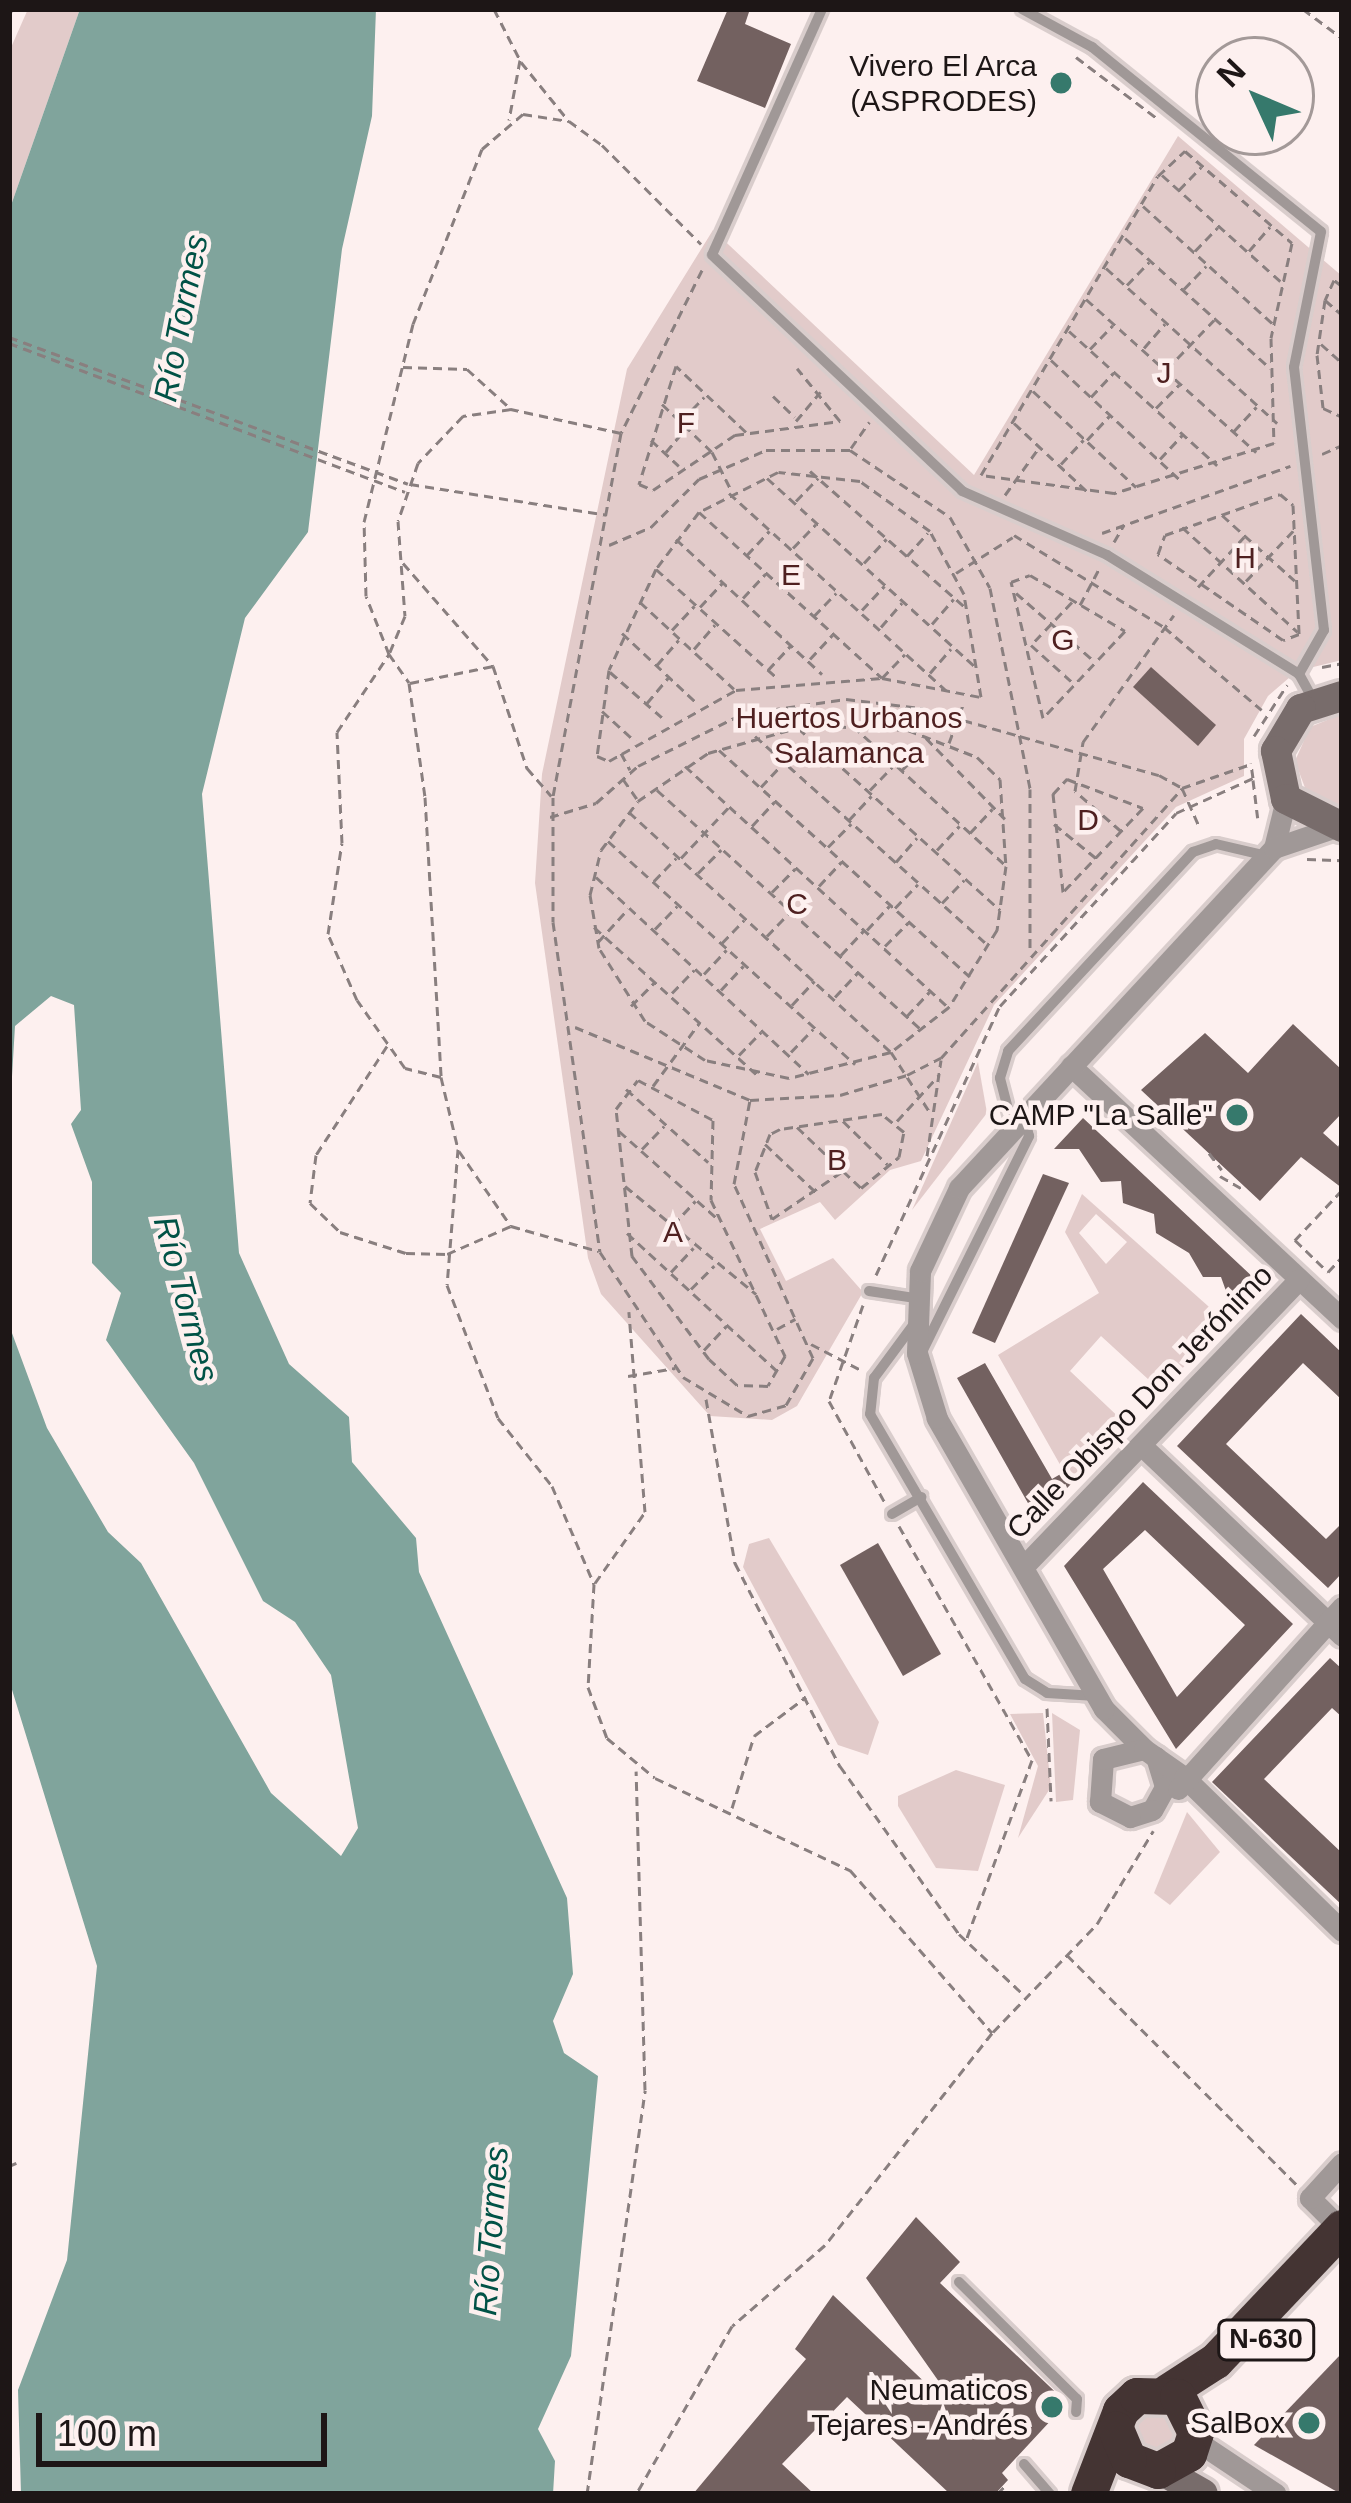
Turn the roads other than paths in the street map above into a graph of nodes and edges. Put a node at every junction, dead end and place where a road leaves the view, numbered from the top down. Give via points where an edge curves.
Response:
1 (822, 9) edge
2 (1022, 9) edge
3 (1318, 691) edge
4 (1286, 799) junction
5 (1339, 827) edge
6 (1278, 852) junction
7 (1071, 1066) junction
8 (1019, 1122) junction
9 (1299, 1279) junction
10 (868, 1292) road end
11 (915, 1298) junction
12 (1342, 1319) edge
13 (914, 1324) junction
14 (919, 1360) junction
15 (1141, 1445) junction
16 (921, 1497) junction
17 (892, 1514) road end
18 (1024, 1566) junction
19 (1337, 1622) edge
20 (1100, 1702) junction
21 (1150, 1753) junction
22 (1103, 1759) junction
23 (1184, 1777) junction
24 (1205, 1802) junction
25 (1158, 1805) junction
26 (1342, 1931) edge
27 (1342, 2163) edge
28 (1342, 2228) edge
29 (1342, 2260) edge
30 (959, 2282) dead end
31 (1168, 2392) junction
32 (1076, 2412) dead end
33 (1116, 2430) junction
34 (1178, 2452) junction
35 (1024, 2464) dead end
36 (1050, 2494) edge
37 (1089, 2494) edge
38 (1100, 2494) edge
39 (1202, 2494) edge
40 (1276, 2494) edge

1 - 3 lane via 712,255 962,490 1084,541
2 - 3 lane via 1092,46 1321,232 1294,345 1324,630
3 - 4 main road via 1276,751
4 - 5 main road
4 - 6 street
5 - 6 street
6 - 7 street
6 - 8 lane via 1216,844 1193,852 1023,1034 1000,1069
7 - 8 street
7 - 9 street
8 - 11 street via 947,1205
8 - 14 lane via 1030,1136
9 - 12 street
9 - 15 street, Calle Obispo Don Jerónimo
10 - 11 lane
11 - 13 street
13 - 14 street
13 - 16 lane via 868,1403
14 - 18 street via 938,1418
15 - 18 street, Calle Obispo Don Jerónimo
15 - 19 street
16 - 17 lane
16 - 20 lane via 1025,1679 1047,1693
18 - 20 street
19 - 23 street
20 - 21 street
20 - 22 street
21 - 22 street
21 - 23 street
21 - 25 street via 1165,1779
22 - 25 street via 1096,1791 1108,1810
23 - 24 street
23 - 25 street
24 - 25 street
24 - 26 street
27 - 28 street via 1310,2198
28 - 31 highway, N-630 via 1216,2361
29 - 34 highway, N-630
30 - 32 lane via 1077,2399
31 - 33 highway, N-630 via 1137,2396
31 - 34 highway
33 - 34 highway via 1129,2460
33 - 37 highway, N-630
34 - 38 highway, N-630
34 - 39 main road
34 - 40 street
35 - 36 lane

